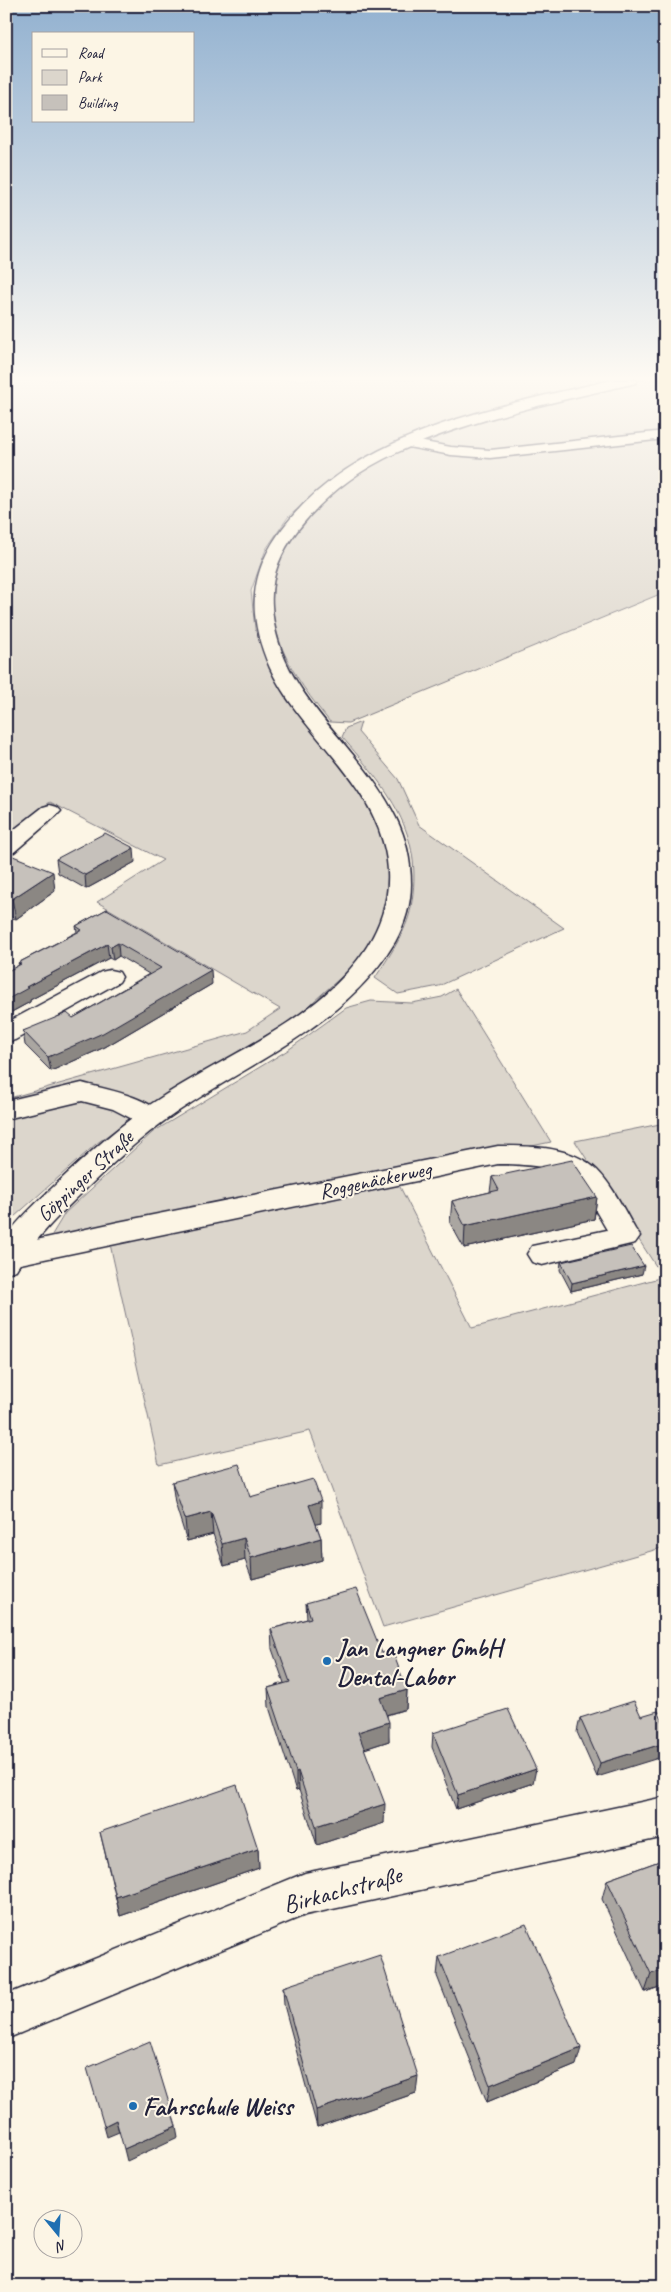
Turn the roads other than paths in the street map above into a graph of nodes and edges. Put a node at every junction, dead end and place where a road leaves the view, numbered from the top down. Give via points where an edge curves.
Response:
1 (329, 487) edge
2 (50, 811) dead end
3 (6, 847) edge
4 (110, 977) dead end
5 (6, 1034) edge
6 (6, 1110) edge
7 (150, 1117) junction
8 (542, 1254) dead end
9 (8, 1260) edge
10 (665, 1817) edge
11 (6, 2017) edge

1 - 7 main road, Göppinger Straße via 303,509 272,554 264,578 261,604 264,626 270,648 293,692 358,773 387,820 399,858 397,911 385,939 371,960 343,991 299,1027
2 - 3 main road
4 - 5 main road
6 - 7 main road via 82,1092 122,1103
7 - 9 main road, Göppinger Straße via 44,1211
8 - 9 main road, Roggenäckerweg via 625,1236 588,1177 568,1163 530,1156 498,1155 118,1232
10 - 11 main road, Birkachstraße via 306,1894

